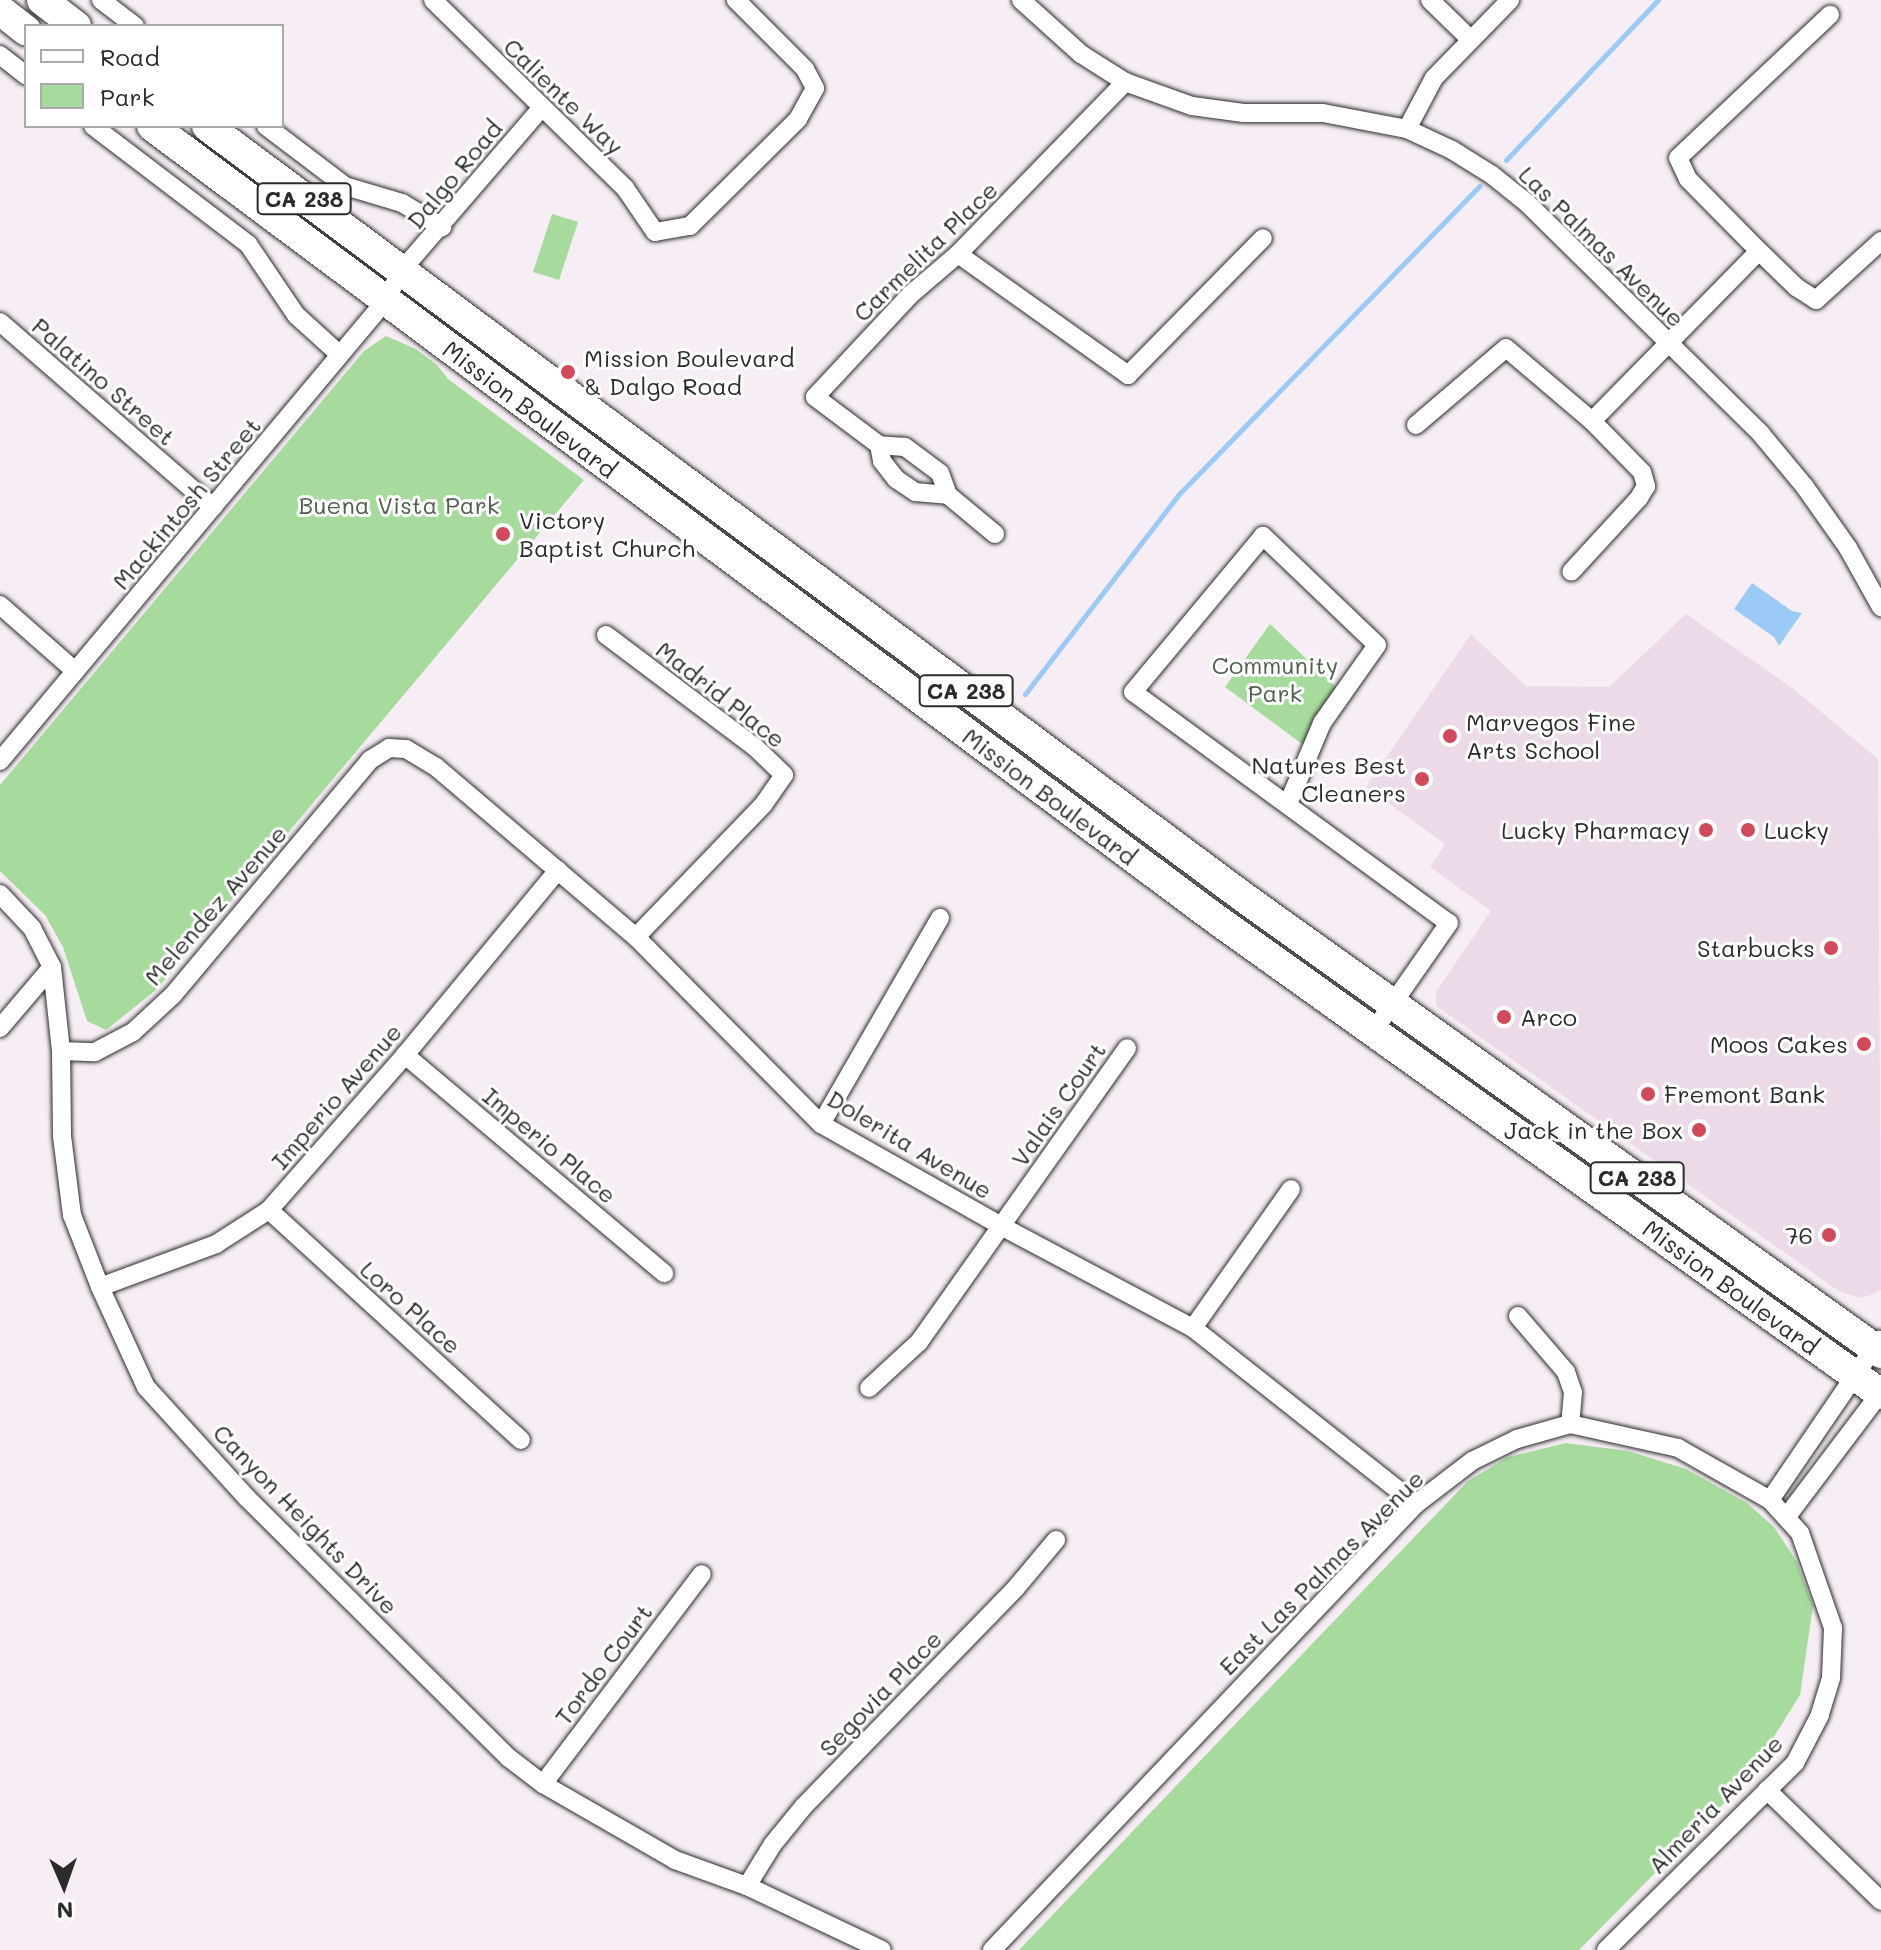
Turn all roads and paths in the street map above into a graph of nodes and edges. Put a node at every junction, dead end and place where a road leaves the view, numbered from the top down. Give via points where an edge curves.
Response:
1 (42, 0) edge
2 (101, 0) edge
3 (433, 0) edge
4 (736, 0) edge
5 (1021, 0) edge
6 (1430, 0) edge
7 (1510, 0) edge
8 (0, 10) edge
9 (1830, 15) dead end
10 (73, 24) edge
11 (132, 24) edge
12 (24, 28) edge
13 (1471, 40) junction
14 (0, 55) edge
15 (24, 73) edge
16 (1125, 82) junction
17 (542, 107) junction
18 (96, 128) edge
19 (155, 128) edge
20 (210, 128) edge
21 (269, 128) edge
22 (1407, 129) junction
23 (442, 227) junction
24 (1263, 238) dead end
25 (1881, 241) edge
26 (1759, 251) junction
27 (958, 254) junction
28 (402, 270) junction
29 (385, 301) junction
30 (0, 322) edge
31 (1669, 342) junction
32 (340, 355) junction
33 (1592, 421) junction
34 (1416, 425) dead end
35 (879, 445) junction
36 (948, 495) junction
37 (213, 507) junction
38 (995, 534) dead end
39 (1571, 572) dead end
40 (1878, 596) edge
41 (0, 605) edge
42 (606, 635) dead end
43 (75, 671) junction
44 (383, 750) joint
45 (0, 761) edge
46 (1288, 804) junction
47 (558, 870) junction
48 (0, 894) edge
49 (940, 918) dead end
50 (636, 937) junction
51 (52, 967) junction
52 (1392, 1005) junction
53 (0, 1028) edge
54 (1373, 1032) junction
55 (1127, 1048) dead end
56 (61, 1051) junction
57 (405, 1055) junction
58 (821, 1124) junction
59 (1291, 1189) dead end
60 (269, 1210) junction
61 (1001, 1226) junction
62 (664, 1273) dead end
63 (100, 1287) junction
64 (1518, 1316) dead end
65 (1193, 1328) junction
66 (1879, 1346) edge
67 (1855, 1376) junction
68 (869, 1388) dead end
69 (1881, 1393) edge
70 (1570, 1424) junction
71 (521, 1440) dead end
72 (1770, 1500) junction
73 (1416, 1504) junction
74 (1788, 1515) junction
75 (1056, 1540) dead end
76 (702, 1574) dead end
77 (543, 1784) junction
78 (1767, 1790) junction
79 (747, 1886) junction
80 (1881, 1901) edge
81 (882, 1950) edge
82 (992, 1950) edge
83 (1606, 1950) edge

1 - 10 main road
2 - 11 street
3 - 17 street, Caliente Way
4 - 17 street, Caliente Way via 805,69 815,88 798,119 690,226 655,232 625,188
5 - 16 street, Las Palmas Avenue via 1081,54
6 - 13 street
7 - 13 street
8 - 12 main road
9 - 26 street via 1678,158 1688,179
13 - 22 street via 1434,78
14 - 15 street
16 - 22 street, Las Palmas Avenue via 1192,106 1244,113 1323,113
16 - 27 street, Carmelita Place
17 - 23 street, Dalgo Road
18 - 32 street via 248,244 296,315
19 - 29 main road, Mission Boulevard / CA 238
20 - 28 main road, Mission Boulevard / CA 238
21 - 23 street via 345,186 402,203
22 - 31 street, Las Palmas Avenue via 1452,150 1527,203
23 - 28 street, Dalgo Road
24 - 27 street via 1128,375
25 - 26 street via 1816,300
26 - 31 street
27 - 35 street, Carmelita Place via 910,295 815,397
28 - 29 street, Mackintosh Street
28 - 52 main road, Mission Boulevard / CA 238
29 - 32 street, Mackintosh Street
29 - 54 main road, Mission Boulevard / CA 238
30 - 37 street, Palatino Street
31 - 33 street
31 - 40 street, Las Palmas Avenue via 1761,434 1805,487
32 - 37 street, Mackintosh Street
33 - 34 street via 1506,348
33 - 39 street via 1642,472 1646,486
35 - 36 street, Carmelita Place via 905,447 940,473
35 - 36 street, Carmelita Place via 882,461 896,479 915,492
36 - 38 street, Carmelita Place
37 - 43 street, Mackintosh Street
41 - 43 street
42 - 50 street, Madrid Place via 784,775 763,805
43 - 45 street, Mackintosh Street
44 - 47 street, Dolerita Avenue via 400,747 424,758
44 - 56 street, Melendez Avenue via 173,995 133,1032 95,1052
46 - 46 street via 1322,723 1377,645 1263,536 1133,692
46 - 52 street via 1449,923
47 - 50 street, Dolerita Avenue
47 - 57 street, Imperio Avenue
48 - 51 street, Canyon Heights Drive via 32,928
49 - 58 street
50 - 58 street, Dolerita Avenue
51 - 53 street
51 - 56 street, Canyon Heights Drive
52 - 54 street
52 - 66 main road, Mission Boulevard / CA 238
54 - 67 main road, Mission Boulevard / CA 238
55 - 61 street, Valais Court
56 - 63 street, Canyon Heights Drive via 62,1136 72,1215
57 - 60 street, Imperio Avenue
57 - 62 street, Imperio Place
58 - 61 street, Dolerita Avenue
59 - 65 street
60 - 63 street, Imperio Avenue via 216,1244
60 - 71 street, Loro Place
61 - 65 street, Dolerita Avenue
61 - 68 street, Valais Court via 919,1342
63 - 77 street, Canyon Heights Drive via 146,1387 247,1498 509,1758
64 - 70 street via 1566,1372 1573,1392
65 - 73 street, Dolerita Avenue
66 - 67 street
67 - 69 main road, Mission Boulevard / CA 238
67 - 72 street
69 - 74 street
70 - 72 street, East Las Palmas Avenue via 1678,1448
70 - 73 street, East Las Palmas Avenue via 1517,1439 1472,1461
72 - 74 street, Almeria Avenue
73 - 82 street, East Las Palmas Avenue
74 - 78 street, Almeria Avenue via 1818,1581 1833,1628 1834,1657 1820,1715 1795,1763
75 - 79 street, Segovia Place via 804,1806
76 - 77 street, Tordo Court
77 - 79 street, Canyon Heights Drive via 675,1860
78 - 80 street
78 - 83 street, Almeria Avenue
79 - 81 street, Canyon Heights Drive

